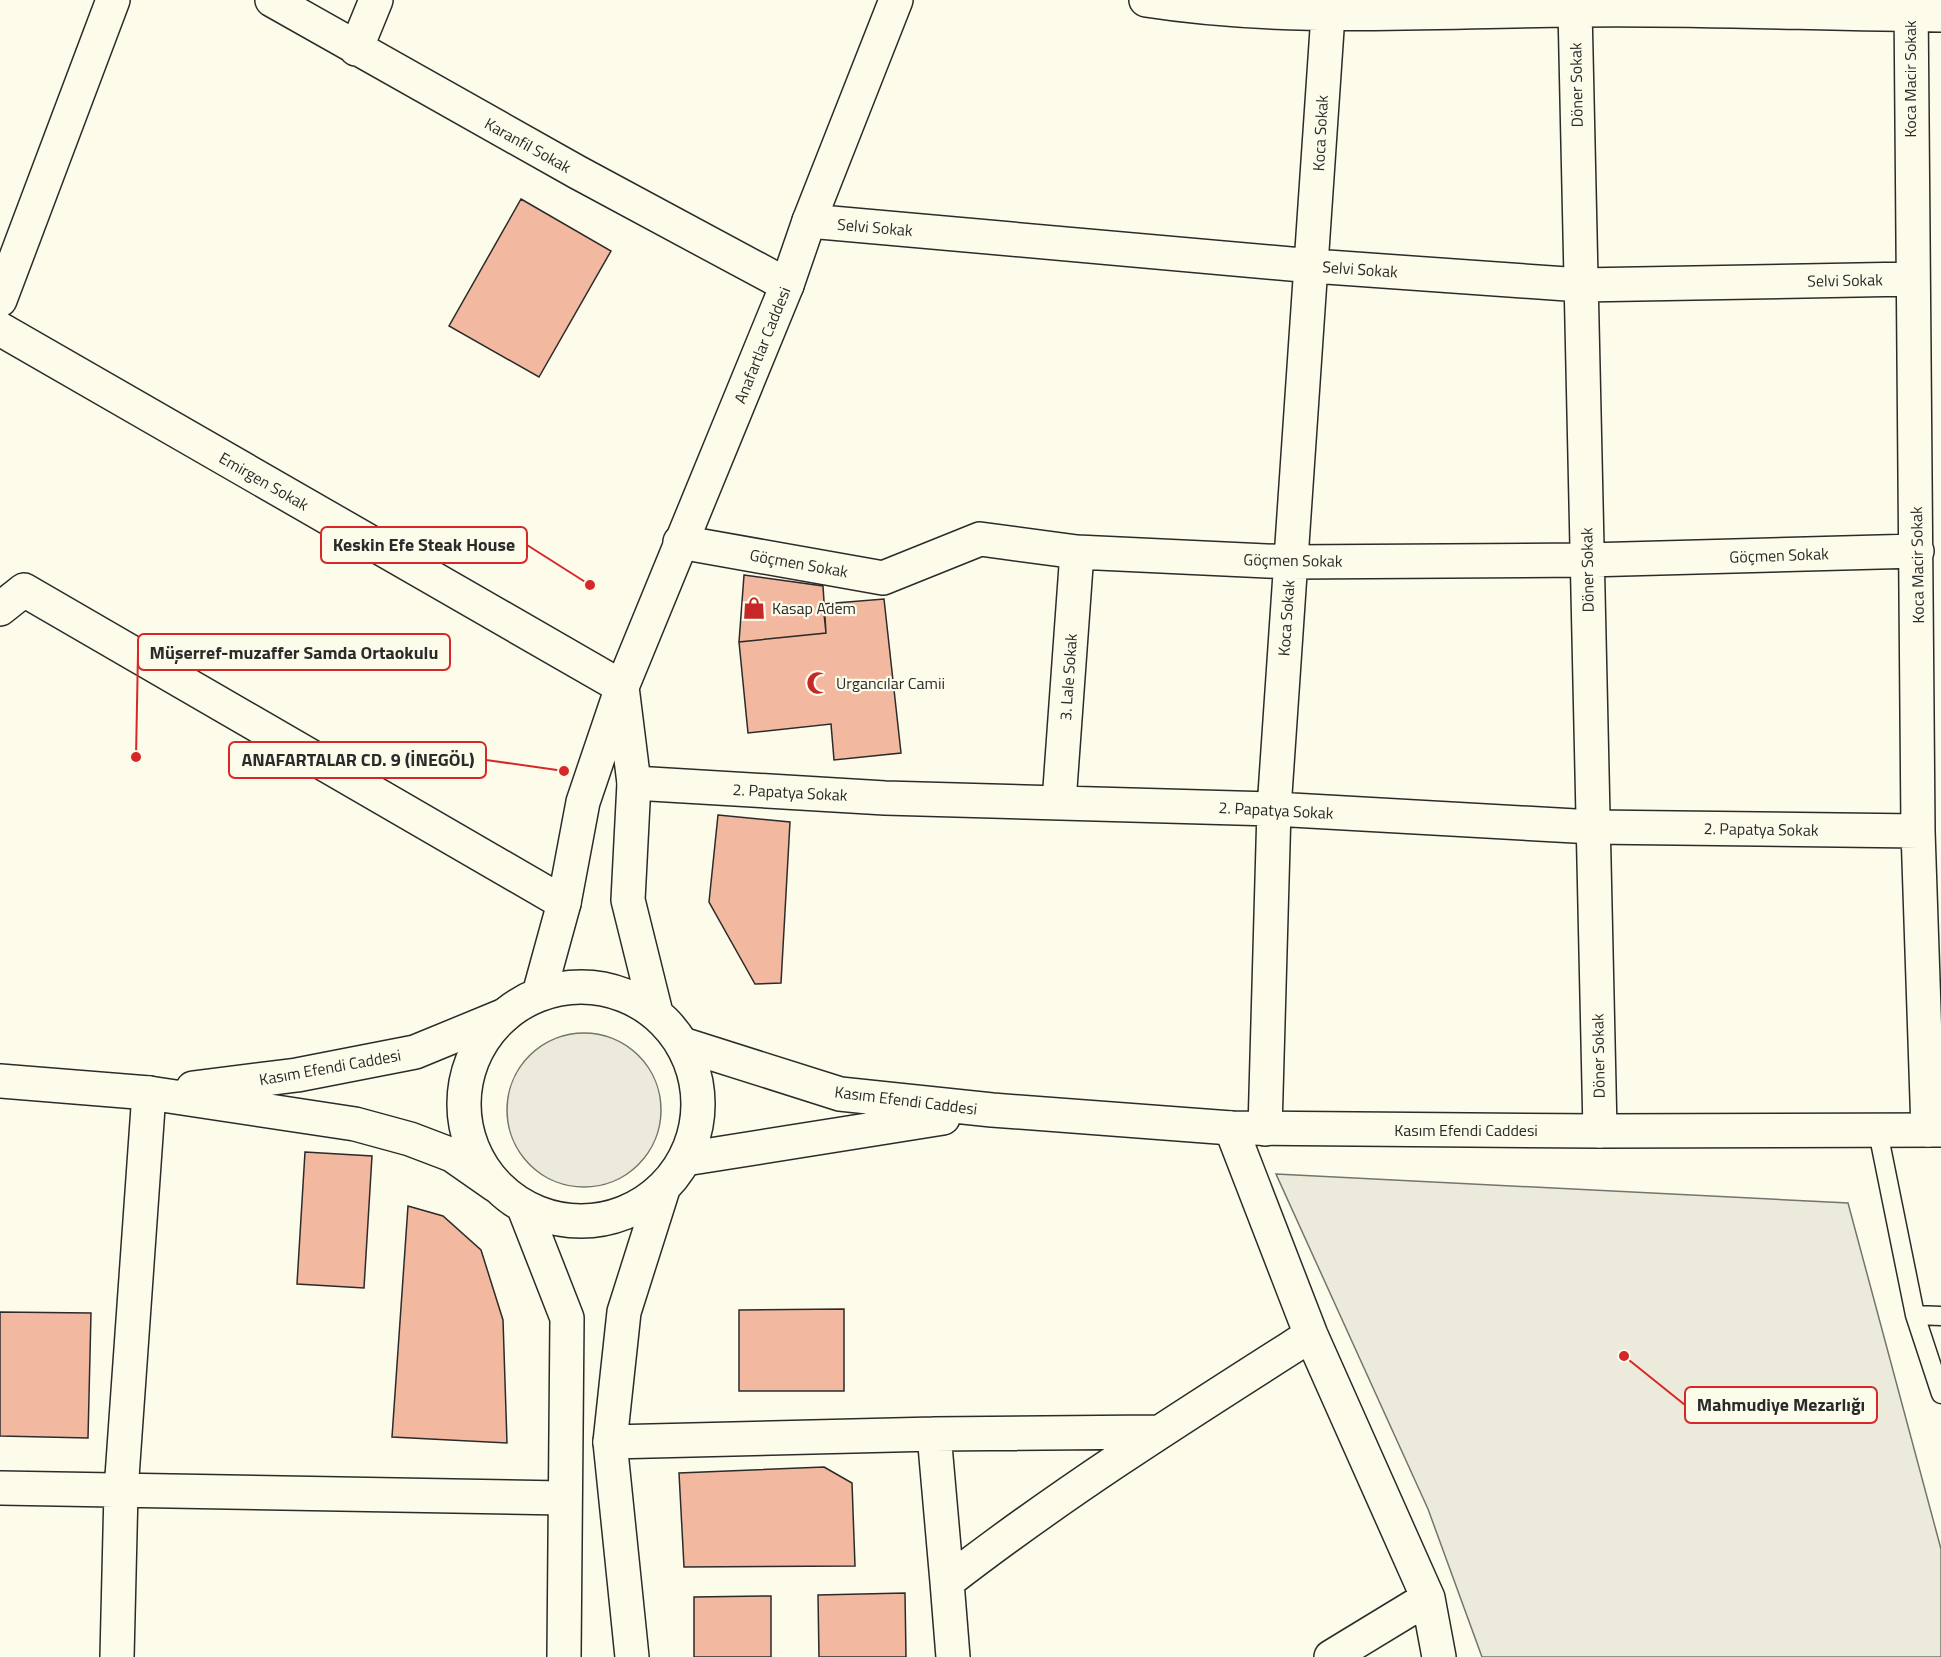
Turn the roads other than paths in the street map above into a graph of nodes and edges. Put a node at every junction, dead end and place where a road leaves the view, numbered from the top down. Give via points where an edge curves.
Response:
1 (113, 0) edge
2 (272, 0) edge
3 (376, 0) edge
4 (896, 0) edge
5 (1146, 0) edge
6 (1328, 7) edge
7 (1575, 9) junction
8 (1921, 10) edge
9 (356, 49) junction
10 (809, 221) junction
11 (1313, 266) junction
12 (1911, 279) junction
13 (787, 285) junction
14 (1581, 285) junction
15 (1, 324) edge
16 (680, 542) junction
17 (1917, 551) junction
18 (1077, 552) junction
19 (1587, 560) junction
20 (1290, 562) junction
21 (0, 609) edge
22 (622, 687) junction
23 (634, 783) junction
24 (1059, 802) junction
25 (1274, 809) junction
26 (1593, 827) junction
27 (1918, 831) junction
28 (564, 903) junction
29 (539, 994) junction
30 (656, 1013) junction
31 (504, 1015) junction
32 (682, 1044) junction
33 (0, 1081) edge
34 (149, 1093) junction
35 (992, 1110) junction
36 (1232, 1128) junction
37 (1265, 1129) junction
38 (1935, 1130) edge
39 (1600, 1131) junction
40 (1878, 1132) junction
41 (685, 1159) junction
42 (495, 1185) junction
43 (663, 1188) junction
44 (524, 1208) junction
45 (1916, 1314) junction
46 (1941, 1316) edge
47 (1311, 1335) junction
48 (1941, 1394) edge
49 (1157, 1432) junction
50 (934, 1434) junction
51 (610, 1442) junction
52 (0, 1488) edge
53 (121, 1491) junction
54 (563, 1498) junction
55 (947, 1582) junction
56 (1428, 1598) junction
57 (117, 1657) edge
58 (564, 1657) edge
59 (632, 1657) edge
60 (953, 1657) edge
61 (1331, 1657) edge
62 (1439, 1657) edge

1 - 15 street
2 - 9 street, Karanfil Sokak
3 - 9 street
4 - 10 street, Anafartlar Caddesi
5 - 6 street via 1196,8
6 - 7 street
6 - 11 street, Koca Sokak
7 - 8 street
7 - 14 street, Döner Sokak
8 - 12 street, Koca Macir Sokak
9 - 13 street, Karanfil Sokak
10 - 11 street, Selvi Sokak
10 - 13 street, Anafartlar Caddesi
11 - 14 street, Selvi Sokak
11 - 20 street, Koca Sokak
12 - 14 street, Selvi Sokak
12 - 17 street, Koca Macir Sokak
13 - 16 street, Anafartlar Caddesi
14 - 19 street, Döner Sokak
15 - 22 street, Emirgen Sokak
16 - 18 street, Göçmen Sokak via 882,578 980,539
16 - 22 street, Anafartlar Caddesi
17 - 19 street, Göçmen Sokak
17 - 27 street, Koca Macir Sokak
18 - 20 street, Göçmen Sokak
18 - 24 street, 3. Lale Sokak
19 - 20 street, Göçmen Sokak
19 - 26 street, Döner Sokak
20 - 25 street, Koca Sokak
21 - 28 street via 24,590
22 - 23 street
22 - 28 street, Anafartlar Caddesi via 583,802
23 - 24 street, 2. Papatya Sokak via 885,798
23 - 30 street via 628,900
24 - 25 street, 2. Papatya Sokak
25 - 26 street, 2. Papatya Sokak
25 - 37 street, Koca Sokak
26 - 27 street, 2. Papatya Sokak
26 - 39 street, Döner Sokak
27 - 38 street, Koca Macir Sokak
28 - 29 street, Anafartlar Caddesi
29 - 30 street via 580,986 620,993
29 - 31 street
30 - 32 street
31 - 34 street, Kasım Efendi Caddesi via 415,1052 297,1075
31 - 42 street via 478,1046 465,1081 464,1119 474,1154
32 - 35 street, Kasım Efendi Caddesi via 840,1094
32 - 41 street via 696,1082 696,1123
33 - 34 street, Kasım Efendi Caddesi
34 - 42 street, Kasım Efendi Caddesi via 355,1124 452,1155
34 - 53 street
35 - 36 street, Kasım Efendi Caddesi
35 - 41 street, Kasım Efendi Caddesi
36 - 37 street, Kasım Efendi Caddesi
36 - 47 street
37 - 39 street, Kasım Efendi Caddesi
38 - 40 street, Kasım Efendi Caddesi
39 - 40 street, Kasım Efendi Caddesi
40 - 45 lane
41 - 43 street
42 - 44 street
43 - 44 street via 632,1210 597,1221 560,1220
43 - 51 street via 624,1312
44 - 54 street via 567,1318
45 - 46 lane
45 - 48 lane
47 - 49 street
47 - 56 street
49 - 50 street
49 - 55 street via 1002,1539
50 - 51 street
50 - 55 street
51 - 59 street
52 - 53 street
53 - 54 street
53 - 57 street
54 - 58 street
55 - 60 street
56 - 61 street
56 - 62 street

